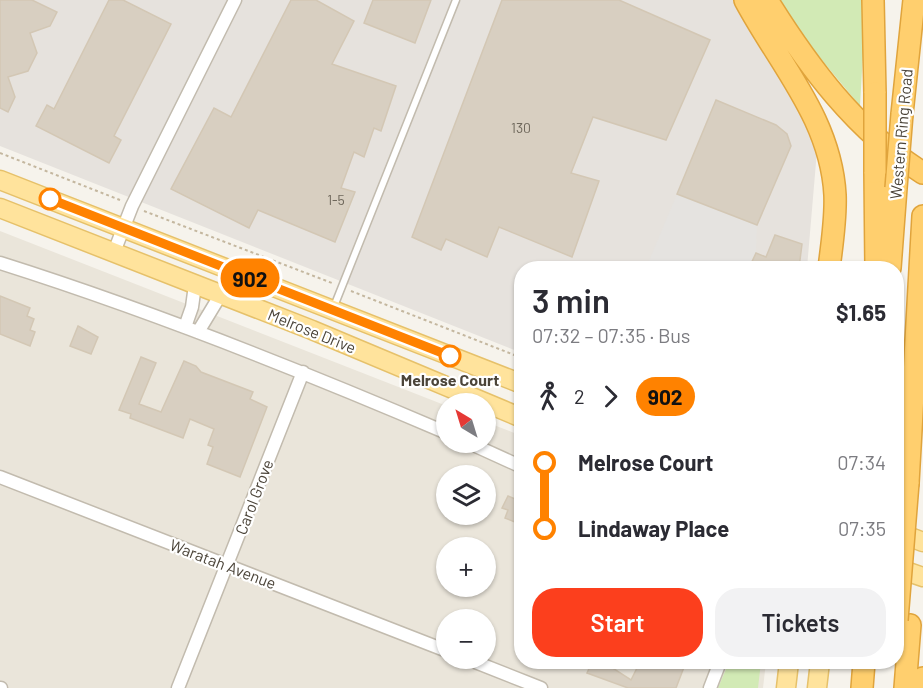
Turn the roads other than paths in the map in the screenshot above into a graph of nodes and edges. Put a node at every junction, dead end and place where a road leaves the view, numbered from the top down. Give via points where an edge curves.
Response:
1 (235, 0) edge
2 (456, 0) edge
3 (745, 0) edge
4 (767, 0) edge
5 (873, 0) edge
6 (914, 0) edge
7 (923, 173) edge
8 (0, 180) edge
9 (0, 208) edge
10 (923, 216) edge
11 (124, 227) junction
12 (114, 252) junction
13 (830, 261) edge
14 (876, 261) edge
15 (891, 261) edge
16 (0, 263) edge
17 (195, 285) junction
18 (221, 294) junction
19 (332, 310) junction
20 (185, 327) junction
21 (198, 332) junction
22 (446, 355) junction
23 (303, 372) junction
24 (436, 381) junction
25 (514, 381) edge
26 (514, 415) edge
27 (436, 429) edge
28 (491, 453) edge
29 (514, 463) edge
30 (0, 477) edge
31 (918, 482) edge
32 (904, 535) edge
33 (923, 542) edge
34 (227, 565) junction
35 (904, 570) edge
36 (923, 577) edge
37 (904, 606) edge
38 (436, 647) edge
39 (904, 667) edge
40 (493, 669) edge
41 (717, 669) edge
42 (788, 669) edge
43 (819, 669) edge
44 (863, 669) edge
45 (894, 669) edge
46 (923, 678) edge
47 (178, 688) edge
48 (541, 688) edge
49 (710, 688) edge
50 (786, 688) edge
51 (817, 688) edge
52 (862, 688) edge
53 (893, 688) edge
54 (905, 688) edge
55 (921, 688) edge

1 - 11 street
2 - 19 lane
3 - 13 highway via 815,113 825,141 835,193
4 - 7 highway via 823,81 847,108 880,141
5 - 14 highway, bridge
6 - 15 highway, Western Ring Road, bridge
8 - 11 main road, Melrose Drive
9 - 12 main road, Melrose Drive
10 - 31 highway, Western Ring Road
11 - 12 street
11 - 19 main road, Melrose Drive
12 - 17 main road, Melrose Drive
16 - 20 street
17 - 18 main road, Melrose Drive
17 - 20 street
18 - 21 street
18 - 24 main road, Melrose Drive
19 - 22 main road, Melrose Drive
20 - 21 street
21 - 23 street
22 - 24 main road
22 - 25 main road, Melrose Drive
23 - 27 street
23 - 34 street, Carol Grove
24 - 26 main road, Melrose Drive
28 - 29 street
30 - 34 street, Waratah Avenue
31 - 37 highway, Western Ring Road, bridge
32 - 33 main road
34 - 38 street, Waratah Avenue
34 - 47 street, Carol Grove
35 - 36 main road
39 - 54 highway, Western Ring Road
40 - 48 street
41 - 49 street
42 - 50 main road
43 - 51 main road
44 - 52 highway
45 - 53 highway
46 - 55 highway

